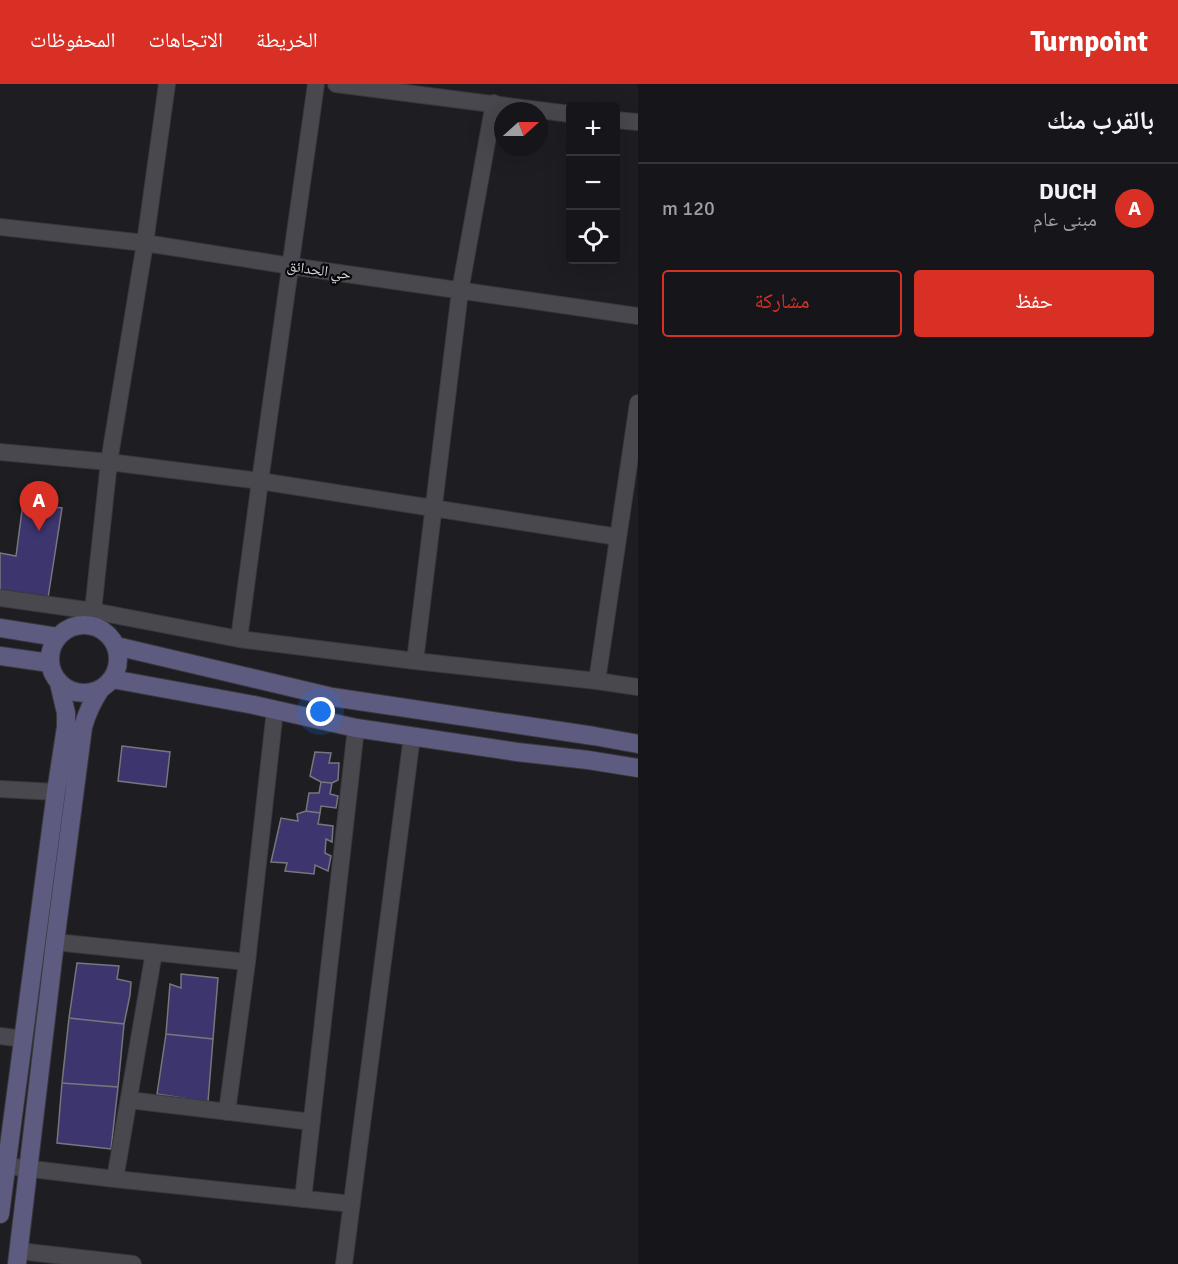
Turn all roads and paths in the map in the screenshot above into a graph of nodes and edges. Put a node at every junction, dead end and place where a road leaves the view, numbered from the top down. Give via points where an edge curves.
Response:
1 (167, 84) edge
2 (316, 84) edge
3 (336, 84) edge
4 (411, 89) edge
5 (494, 103) joint
6 (548, 111) edge
7 (566, 113) edge
8 (620, 120) edge
9 (638, 122) edge
10 (0, 227) edge
11 (145, 243) junction
12 (291, 266) junction
13 (460, 291) junction
14 (638, 316) edge
15 (638, 403) edge
16 (0, 452) edge
17 (109, 462) junction
18 (260, 481) junction
19 (434, 508) junction
20 (618, 537) junction
21 (0, 598) edge
22 (93, 618) junction
23 (0, 628) edge
24 (57, 637) junction
25 (239, 639) junction
26 (116, 646) junction
27 (0, 656) edge
28 (415, 662) junction
29 (50, 663) junction
30 (597, 681) junction
31 (59, 683) junction
32 (106, 684) junction
33 (638, 687) edge
34 (275, 710) junction
35 (356, 728) junction
36 (412, 736) junction
37 (594, 736) junction
38 (638, 744) edge
39 (588, 760) junction
40 (638, 768) edge
41 (0, 789) edge
42 (56, 792) junction
43 (56, 942) junction
44 (154, 952) junction
45 (247, 962) junction
46 (0, 1036) edge
47 (24, 1039) junction
48 (129, 1100) junction
49 (227, 1112) junction
50 (312, 1122) junction
51 (7, 1166) junction
52 (30, 1169) junction
53 (116, 1179) junction
54 (303, 1199) junction
55 (352, 1204) junction
56 (0, 1214) edge
57 (18, 1257) edge
58 (111, 1263) edge
59 (133, 1264) edge
60 (344, 1264) edge

1 - 11 street
2 - 12 street
3 - 4 street
4 - 5 street
5 - 13 street
6 - 7 street
8 - 9 street
10 - 11 street, حي الحدائق
11 - 12 street, حي الحدائق
11 - 17 street
12 - 13 street, حي الحدائق
12 - 18 street
13 - 14 street, حي الحدائق
13 - 19 street
15 - 20 street
16 - 17 street
17 - 18 street
17 - 22 street
18 - 19 street
18 - 25 street
19 - 20 street
19 - 28 street
20 - 30 street
21 - 22 street
22 - 24 main road
22 - 25 street
22 - 26 main road
23 - 24 main road
24 - 29 main road
25 - 28 street
26 - 32 main road via 116,672
26 - 37 main road via 332,697
27 - 29 main road
28 - 30 street
29 - 31 main road
30 - 33 street
31 - 32 main road via 74,692 92,693
31 - 42 main road via 66,727
32 - 34 main road
32 - 43 main road via 89,708 83,728
34 - 35 main road
34 - 45 street
35 - 36 main road
35 - 50 street
36 - 39 main road
36 - 55 street
37 - 38 main road
37 - 39 main road
39 - 40 main road
41 - 42 street
42 - 47 main road
43 - 44 street
43 - 52 main road
44 - 45 street
44 - 48 street
45 - 49 street
46 - 47 street
47 - 51 main road
48 - 49 street
48 - 53 street
49 - 50 street
50 - 54 street
51 - 52 street
51 - 56 main road
52 - 53 street
52 - 57 main road
53 - 54 street
54 - 55 street
55 - 60 street
57 - 58 street
58 - 59 street

